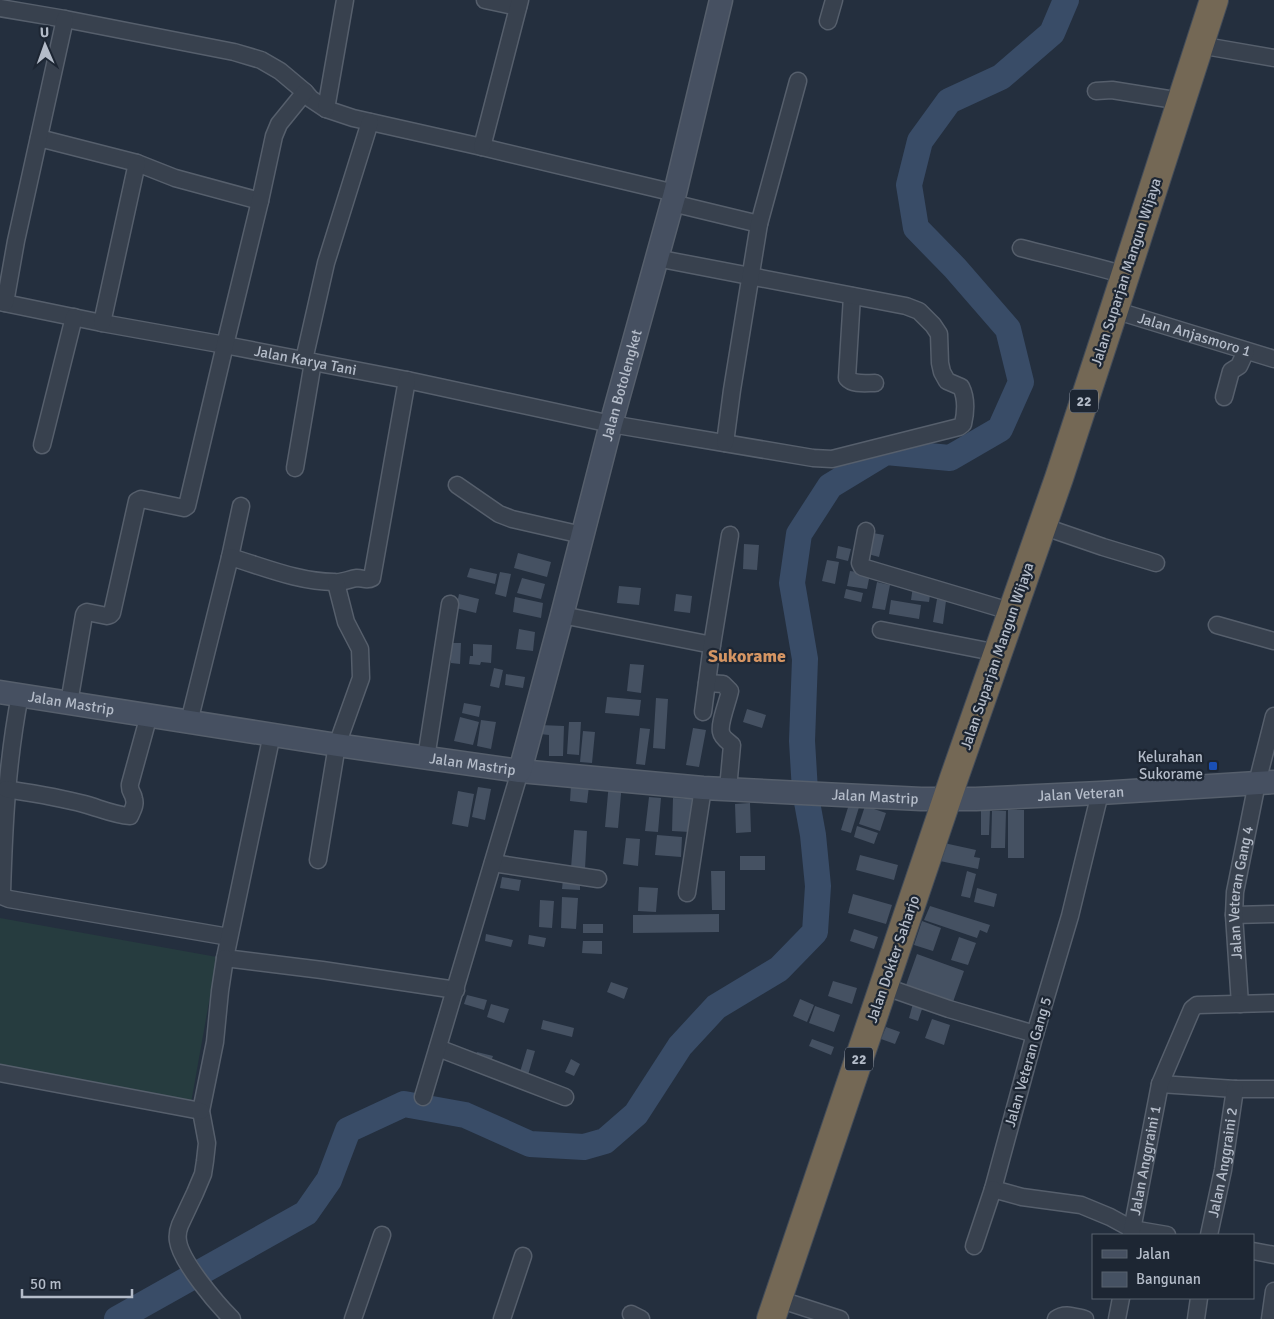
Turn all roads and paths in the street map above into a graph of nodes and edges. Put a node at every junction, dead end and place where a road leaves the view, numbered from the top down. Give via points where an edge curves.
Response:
1 (344, 0) edge
2 (484, 0) edge
3 (721, 0) edge
4 (834, 0) edge
5 (1214, 0) edge
6 (519, 3) edge
7 (0, 8) edge
8 (65, 20) junction
9 (828, 21) dead end
10 (1199, 45) junction
11 (1274, 58) edge
12 (798, 81) dead end
13 (1096, 91) dead end
14 (305, 92) junction
15 (1181, 101) junction
16 (326, 108) junction
17 (370, 122) junction
18 (39, 138) junction
19 (482, 147) junction
20 (137, 163) junction
21 (673, 198) junction
22 (260, 201) junction
23 (758, 224) junction
24 (1021, 248) dead end
25 (656, 258) junction
26 (1125, 275) junction
27 (750, 276) junction
28 (852, 296) junction
29 (3, 303) edge
30 (1114, 310) junction
31 (74, 317) junction
32 (102, 323) junction
33 (225, 345) junction
34 (1246, 351) junction
35 (1274, 359) edge
36 (309, 361) junction
37 (407, 380) junction
38 (874, 383) dead end
39 (1224, 397) dead end
40 (611, 424) junction
41 (725, 443) junction
42 (42, 445) dead end
43 (295, 468) dead end
44 (457, 485) dead end
45 (241, 506) dead end
46 (1042, 526) junction
47 (866, 531) dead end
48 (730, 535) dead end
49 (582, 536) junction
50 (230, 557) junction
51 (1156, 563) dead end
52 (336, 583) junction
53 (450, 604) dead end
54 (1012, 612) junction
55 (562, 615) junction
56 (1217, 624) dead end
57 (882, 630) dead end
58 (1274, 641) edge
59 (712, 645) junction
60 (998, 654) junction
61 (707, 683) junction
62 (10, 694) edge
63 (69, 703) junction
64 (703, 712) dead end
65 (149, 715) junction
66 (1274, 716) edge
67 (189, 722) junction
68 (272, 734) junction
69 (337, 745) junction
70 (426, 758) junction
71 (520, 771) junction
72 (1265, 782) edge
73 (703, 788) junction
74 (6, 789) junction
75 (728, 789) junction
76 (1100, 793) junction
77 (948, 799) junction
78 (318, 860) dead end
79 (493, 863) junction
80 (598, 879) dead end
81 (687, 893) dead end
82 (2, 898) edge
83 (1274, 914) edge
84 (1234, 915) junction
85 (229, 937) junction
86 (226, 958) junction
87 (883, 986) junction
88 (456, 990) junction
89 (1274, 1003) edge
90 (1240, 1004) junction
91 (1036, 1034) junction
92 (438, 1048) junction
93 (0, 1073) edge
94 (1160, 1084) junction
95 (1235, 1089) junction
96 (1274, 1089) edge
97 (423, 1097) dead end
98 (564, 1097) dead end
99 (201, 1111) junction
100 (993, 1189) junction
101 (1132, 1232) edge
102 (1155, 1234) edge
103 (1209, 1234) edge
104 (382, 1235) dead end
105 (974, 1246) dead end
106 (1254, 1251) edge
107 (1274, 1255) edge
108 (523, 1256) dead end
109 (1274, 1291) edge
110 (1121, 1299) edge
111 (1199, 1299) edge
112 (775, 1309) edge
113 (232, 1319) edge
114 (354, 1319) edge
115 (502, 1319) edge
116 (840, 1319) edge
117 (1056, 1319) edge
118 (1085, 1319) edge
119 (1117, 1319) edge
120 (1196, 1319) edge
121 (1270, 1319) edge

1 - 16 street
2 - 6 street
3 - 21 street, Jalan Botolengket
4 - 9 street
5 - 10 highway, Jalan Suparjan Mangun Wijaya / 22
6 - 19 street
7 - 8 street
8 - 14 street via 261,60
8 - 18 street
10 - 11 street
10 - 15 highway, Jalan Suparjan Mangun Wijaya / 22
12 - 23 street
13 - 15 street via 1112,90
14 - 16 street
14 - 22 street via 274,136
15 - 26 highway, Jalan Suparjan Mangun Wijaya / 22
16 - 17 street
17 - 19 street
17 - 36 street via 326,263
18 - 20 street
18 - 29 street
19 - 21 street
20 - 22 street via 175,178
20 - 32 street
21 - 23 street
21 - 25 street, Jalan Botolengket
22 - 33 street
23 - 27 street
24 - 26 street
25 - 27 street
25 - 40 street, Jalan Botolengket
26 - 30 highway, Jalan Suparjan Mangun Wijaya / 22
27 - 28 street
27 - 41 street
28 - 38 street via 847,378 852,382
28 - 41 street, Jalan Karya Tani via 914,308 933,325 938,334 942,372 947,381 961,387 965,394 963,424 832,459
29 - 31 street, Jalan Karya Tani
30 - 34 street, Jalan Anjasmoro 1
30 - 46 highway, Jalan Suparjan Mangun Wijaya / 22
31 - 32 street, Jalan Karya Tani
31 - 42 street
32 - 33 street, Jalan Karya Tani
33 - 36 street, Jalan Karya Tani
33 - 63 street via 187,506 141,498 137,501 112,613 110,616 87,612 84,615
34 - 35 street, Jalan Anjasmoro 1
34 - 39 street via 1239,366 1232,371
36 - 37 street, Jalan Karya Tani
36 - 43 street
37 - 40 street, Jalan Karya Tani
37 - 52 street via 372,578
40 - 41 street, Jalan Karya Tani
40 - 49 street, Jalan Botolengket
44 - 49 street via 499,514
45 - 50 street
46 - 51 street
46 - 54 highway, Jalan Suparjan Mangun Wijaya / 22
47 - 54 street via 862,567
48 - 59 street
49 - 55 street, Jalan Botolengket
50 - 52 street via 302,579
50 - 67 street
52 - 69 street via 346,622 360,649 361,678
53 - 70 street
54 - 60 highway, Jalan Suparjan Mangun Wijaya / 22
55 - 59 street
55 - 71 street, Jalan Botolengket
56 - 58 street
57 - 60 street
59 - 61 street
60 - 77 highway, Jalan Suparjan Mangun Wijaya / 22
61 - 64 street
61 - 75 street via 723,684 730,691 721,732 732,745
62 - 63 street, Jalan Mastrip
62 - 74 street via 14,722
63 - 65 street, Jalan Mastrip
65 - 67 street, Jalan Mastrip
65 - 74 street via 130,784 134,806 130,816
66 - 72 street, Jalan Veteran Gang 4
67 - 68 street, Jalan Mastrip
68 - 69 street, Jalan Mastrip
68 - 85 street
69 - 70 street, Jalan Mastrip
69 - 78 street
70 - 71 street, Jalan Mastrip
71 - 73 street, Jalan Mastrip
71 - 79 street
72 - 76 street, Jalan Veteran
72 - 84 street, Jalan Veteran Gang 4 via 1235,892
73 - 75 street, Jalan Mastrip
73 - 81 street
74 - 82 street
75 - 77 street, Jalan Mastrip
76 - 77 street, Jalan Veteran
76 - 91 street, Jalan Veteran Gang 5 via 1070,916
77 - 87 highway, Jalan Dokter Saharjo / 22
79 - 80 street
79 - 88 street
82 - 85 street
83 - 84 street
84 - 90 street, Jalan Veteran Gang 4
85 - 86 street
86 - 88 street
86 - 99 street via 215,1042
87 - 91 street
87 - 112 highway, Jalan Dokter Saharjo / 22
88 - 92 street
89 - 90 street
90 - 94 street, Jalan Anggraini 1 via 1197,1005 1192,1008
91 - 100 street, Jalan Veteran Gang 5
92 - 97 street
92 - 98 street
93 - 99 street
94 - 95 street
94 - 101 street, Jalan Anggraini 1
95 - 96 street
95 - 103 street, Jalan Anggraini 2
99 - 113 street via 206,1162 180,1225 178,1242 189,1265
100 - 101 street via 1022,1197 1081,1205 1110,1217
100 - 105 street, Jalan Veteran Gang 5
101 - 102 street
104 - 114 street
106 - 107 street
108 - 115 street
109 - 121 street
110 - 119 street
111 - 120 street
112 - 116 street
117 - 118 street via 1061,1315

